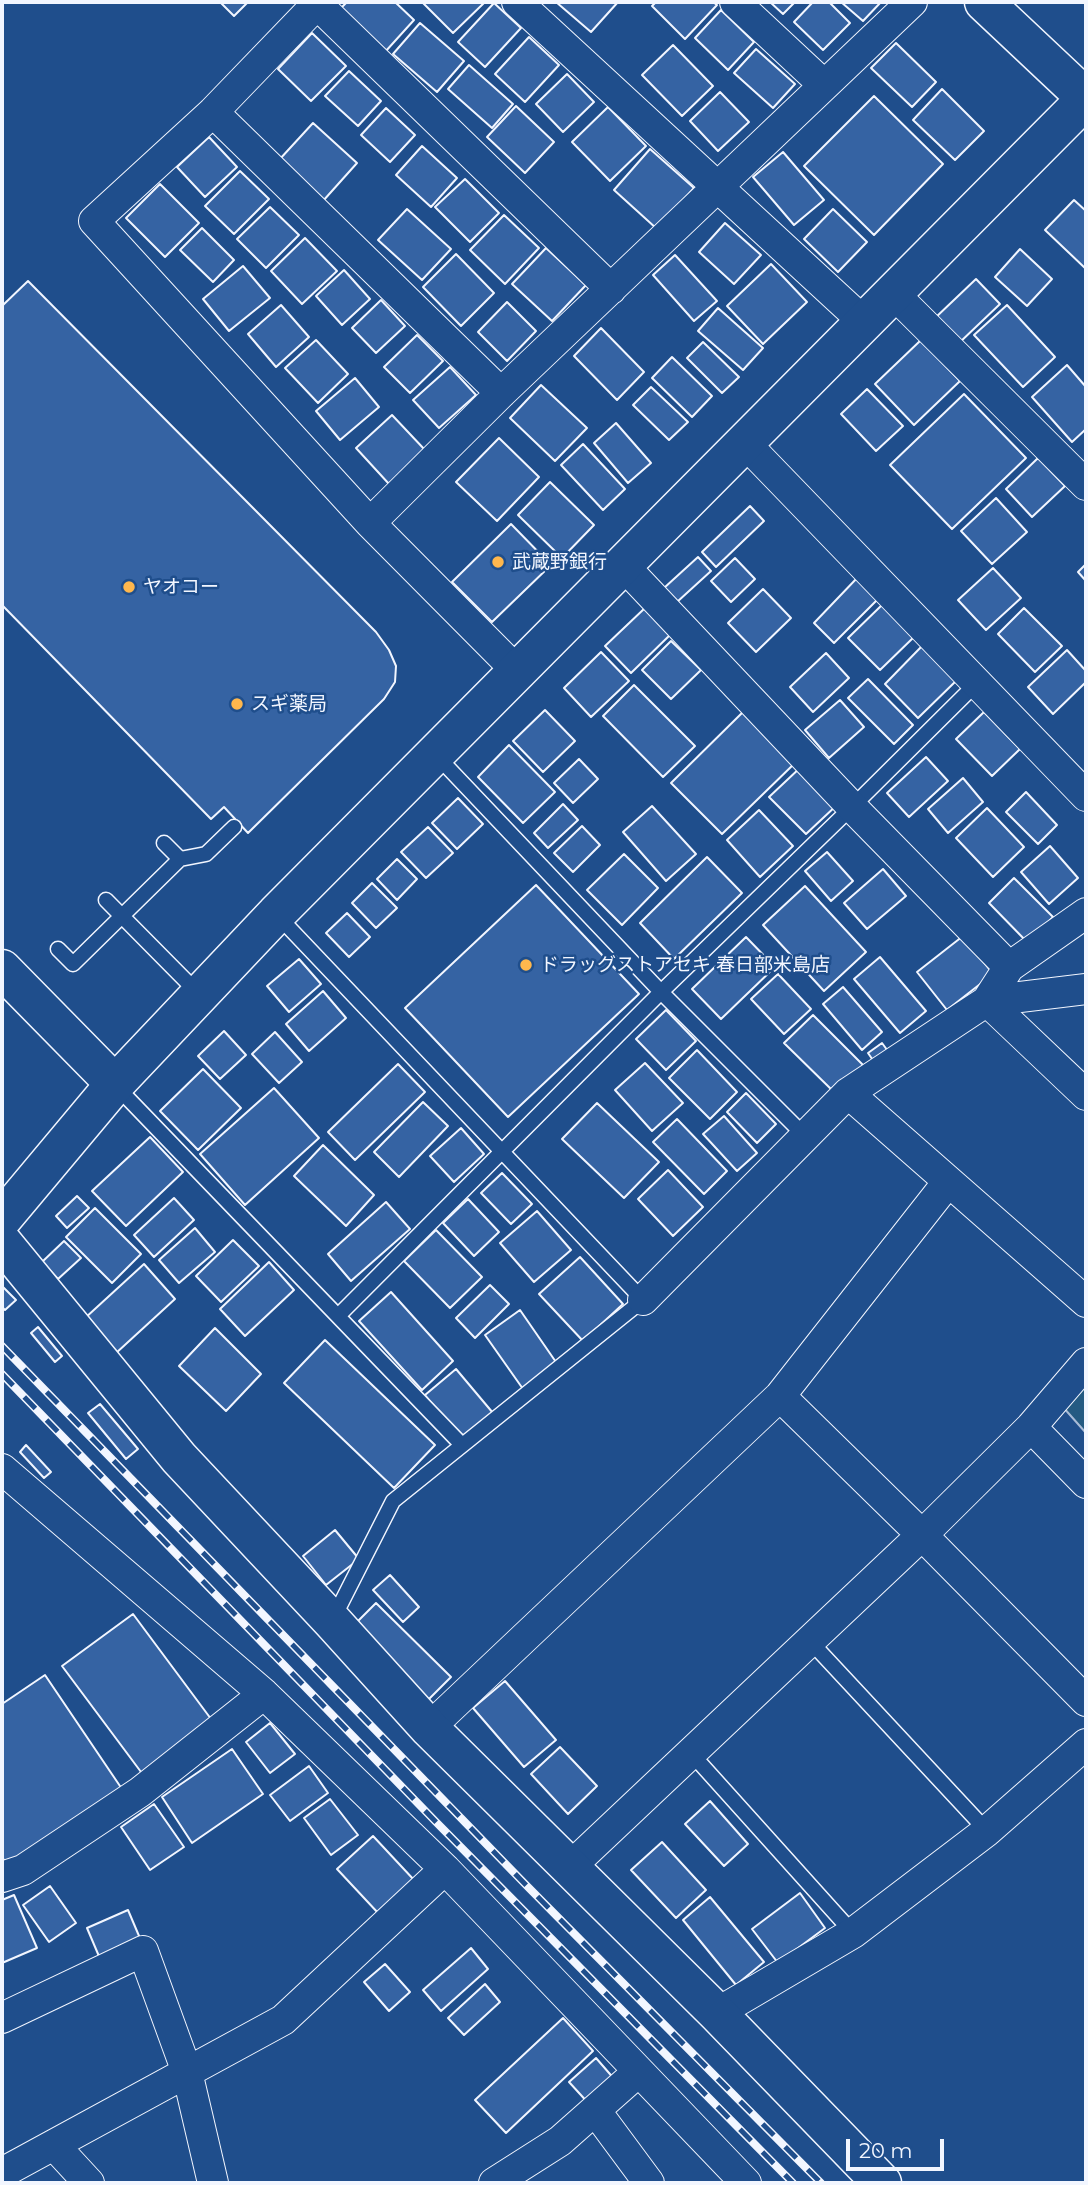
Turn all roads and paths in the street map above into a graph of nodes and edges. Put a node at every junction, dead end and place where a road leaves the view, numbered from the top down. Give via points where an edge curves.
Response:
1 (517, 2) edge
2 (735, 2) edge
3 (912, 2) edge
4 (984, 2) edge
5 (318, 3) edge
6 (824, 85) junction
7 (1086, 98) edge
8 (213, 112) junction
9 (718, 186) junction
10 (611, 289) junction
11 (893, 293) junction
12 (864, 322) junction
13 (501, 393) junction
14 (744, 443) junction
15 (1086, 485) edge
16 (370, 523) junction
17 (623, 565) junction
18 (517, 671) junction
19 (978, 682) junction
20 (435, 754) junction
21 (1086, 796) edge
22 (852, 807) junction
23 (234, 827) dead end
24 (164, 843) dead end
25 (180, 859) junction
26 (106, 900) dead end
27 (1086, 913) edge
28 (276, 914) junction
29 (122, 916) junction
30 (58, 949) dead end
31 (1009, 967) junction
32 (2, 969) edge
33 (1086, 989) edge
34 (661, 992) junction
35 (199, 994) junction
36 (987, 1001) junction
37 (114, 1084) junction
38 (848, 1094) junction
39 (1086, 1095) edge
40 (805, 1136) junction
41 (502, 1151) junction
42 (948, 1182) junction
43 (2, 1219) edge
44 (2, 1242) edge
45 (643, 1300) junction
46 (1086, 1302) edge
47 (338, 1316) junction
48 (1086, 1363) edge
49 (780, 1396) junction
50 (1031, 1427) junction
51 (462, 1445) junction
52 (2, 1469) edge
53 (1086, 1483) edge
54 (922, 1535) junction
55 (332, 1621) junction
56 (810, 1641) junction
57 (264, 1694) junction
58 (1086, 1701) edge
59 (429, 1728) junction
60 (1086, 1744) edge
61 (691, 1753) junction
62 (987, 1831) junction
63 (570, 1867) junction
64 (445, 1870) junction
65 (2, 1877) edge
66 (853, 1933) junction
67 (717, 2013) junction
68 (2, 2018) edge
69 (187, 2072) junction
70 (638, 2072) junction
71 (595, 2110) junction
72 (54, 2145) junction
73 (2, 2173) edge
74 (89, 2183) edge
75 (213, 2183) edge
76 (494, 2183) edge
77 (649, 2183) edge
78 (746, 2183) edge
79 (881, 2183) edge

1 - 9 street
2 - 6 street
3 - 6 street
4 - 7 street
5 - 8 street
5 - 10 street
6 - 9 street
7 - 11 street
8 - 13 street
8 - 16 street via 94,222
9 - 10 street
9 - 12 street
10 - 13 street
11 - 12 street
11 - 15 street
12 - 14 street
13 - 16 street
14 - 17 street
14 - 19 street
16 - 18 street
17 - 18 street
17 - 22 street
18 - 20 street
19 - 21 street
19 - 22 lane
20 - 28 street
20 - 34 lane
22 - 31 street
22 - 34 lane
23 - 25 lane via 205,854
24 - 25 lane
25 - 29 lane
26 - 29 lane
27 - 31 street
28 - 35 street
28 - 41 lane
29 - 30 lane via 73,964
29 - 35 lane
31 - 36 street
32 - 37 street
33 - 36 street
34 - 40 lane
34 - 41 lane
35 - 37 street
36 - 38 street
36 - 39 street
37 - 43 street
37 - 47 lane
38 - 40 street
38 - 42 street
40 - 45 street
41 - 45 lane
41 - 47 lane
42 - 46 street
42 - 49 street
44 - 55 street via 179,1458
45 - 51 lane
47 - 51 lane
48 - 50 street
49 - 54 street
49 - 59 street
50 - 53 street
50 - 54 street
51 - 55 lane via 393,1501
52 - 57 street
54 - 56 street
54 - 58 street
55 - 59 street
56 - 61 street
56 - 62 lane
57 - 64 street
57 - 65 street via 140,1792 23,1870
59 - 63 street
60 - 62 street
61 - 63 street
61 - 66 lane
62 - 66 street
63 - 67 street
64 - 69 street via 283,2020
64 - 70 street
66 - 67 street
67 - 79 street
68 - 69 street via 143,1951
69 - 72 street
69 - 75 street
70 - 71 street
70 - 78 street
71 - 76 street via 560,2141
71 - 77 street
72 - 73 street
72 - 74 street

